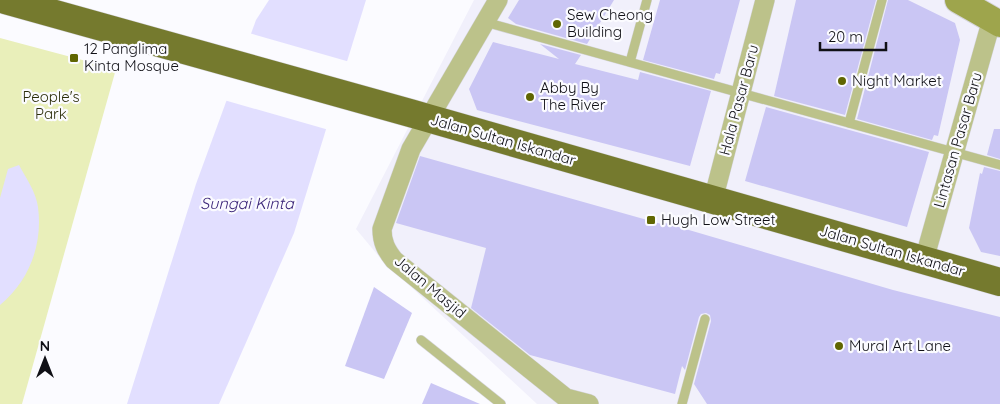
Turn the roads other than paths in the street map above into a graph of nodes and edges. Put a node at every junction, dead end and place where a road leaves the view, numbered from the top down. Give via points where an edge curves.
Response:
1 (5, 0) edge
2 (498, 0) edge
3 (647, 0) edge
4 (765, 0) edge
5 (882, 0) edge
6 (958, 0) edge
7 (996, 21) edge
8 (485, 22) junction
9 (630, 62) junction
10 (741, 92) junction
11 (419, 116) junction
12 (849, 123) junction
13 (954, 152) junction
14 (1000, 165) edge
15 (713, 200) junction
16 (924, 260) junction
17 (1000, 282) edge
18 (705, 319) dead end
19 (421, 340) dead end
20 (563, 401) edge
21 (501, 404) edge
22 (589, 404) edge
23 (682, 404) edge

1 - 11 highway, Jalan Sultan Iskandar
2 - 8 street, Jalan Masjid
3 - 9 lane
4 - 10 street, Hala Pasar Baru
5 - 12 lane
6 - 7 street
7 - 13 street, Lintasan Pasar Baru
8 - 9 lane
8 - 11 street, Jalan Masjid
9 - 10 lane
10 - 12 lane
10 - 15 street, Hala Pasar Baru
11 - 15 highway, Jalan Sultan Iskandar
11 - 20 street, Jalan Masjid via 411,149 382,230 386,249 394,260
12 - 13 lane
13 - 14 lane
13 - 16 street, Lintasan Pasar Baru
15 - 16 highway, Jalan Sultan Iskandar
16 - 17 highway, Jalan Sultan Iskandar
18 - 23 lane
19 - 21 lane
20 - 22 street, Jalan Masjid

